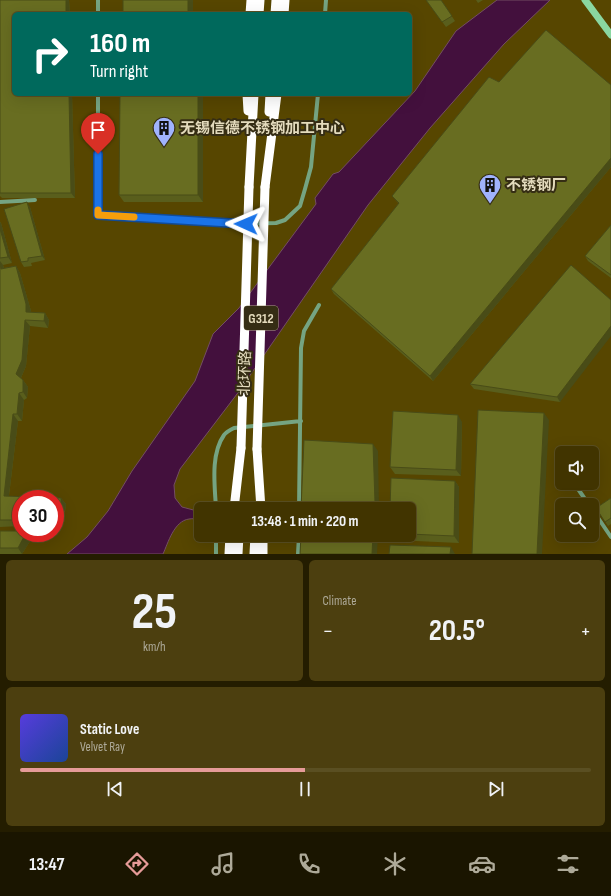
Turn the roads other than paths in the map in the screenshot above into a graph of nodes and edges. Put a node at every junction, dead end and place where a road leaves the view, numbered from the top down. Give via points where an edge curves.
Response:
1 (98, 0) edge
2 (251, 0) edge
3 (260, 0) edge
4 (276, 0) edge
5 (285, 0) edge
6 (326, 0) edge
7 (585, 0) edge
8 (98, 12) edge
9 (250, 12) edge
10 (259, 12) edge
11 (275, 12) edge
12 (284, 12) edge
13 (325, 12) edge
14 (611, 35) edge
15 (98, 96) edge
16 (247, 96) edge
17 (254, 96) edge
18 (270, 96) edge
19 (277, 96) edge
20 (318, 96) edge
21 (249, 187) junction
22 (265, 188) junction
23 (35, 200) dead end
24 (0, 202) edge
25 (319, 305) dead end
26 (301, 422) junction
27 (241, 448) junction
28 (257, 450) junction
29 (216, 502) edge
30 (235, 502) edge
31 (240, 502) edge
32 (255, 502) edge
33 (261, 502) edge
34 (299, 502) edge
35 (599, 519) edge
36 (611, 537) edge
37 (216, 542) edge
38 (230, 542) edge
39 (239, 542) edge
40 (255, 542) edge
41 (263, 542) edge
42 (299, 542) edge
43 (216, 554) edge
44 (229, 554) edge
45 (238, 554) edge
46 (254, 554) edge
47 (264, 554) edge
48 (298, 554) edge

1 - 8 street
2 - 9 highway
3 - 10 highway
4 - 11 highway
5 - 12 highway
6 - 13 street
7 - 14 street
15 - 20 street via 98,215 231,224 276,223 285,220 300,206 311,167
16 - 21 highway
17 - 21 highway, 北环路 / G312
18 - 22 highway, 北环路 / G312
19 - 22 highway
21 - 27 highway, 北环路 / G312, bridge
22 - 28 highway, 北环路 / G312, bridge
23 - 24 street
25 - 26 street via 304,331 301,348
26 - 29 street via 234,428 224,434 215,463
26 - 34 street
27 - 30 highway
27 - 31 highway, 北环路 / G312
28 - 32 highway, 北环路 / G312
28 - 33 highway
35 - 36 street
37 - 43 street
38 - 44 highway
39 - 45 highway
40 - 46 highway
41 - 47 highway
42 - 48 street

